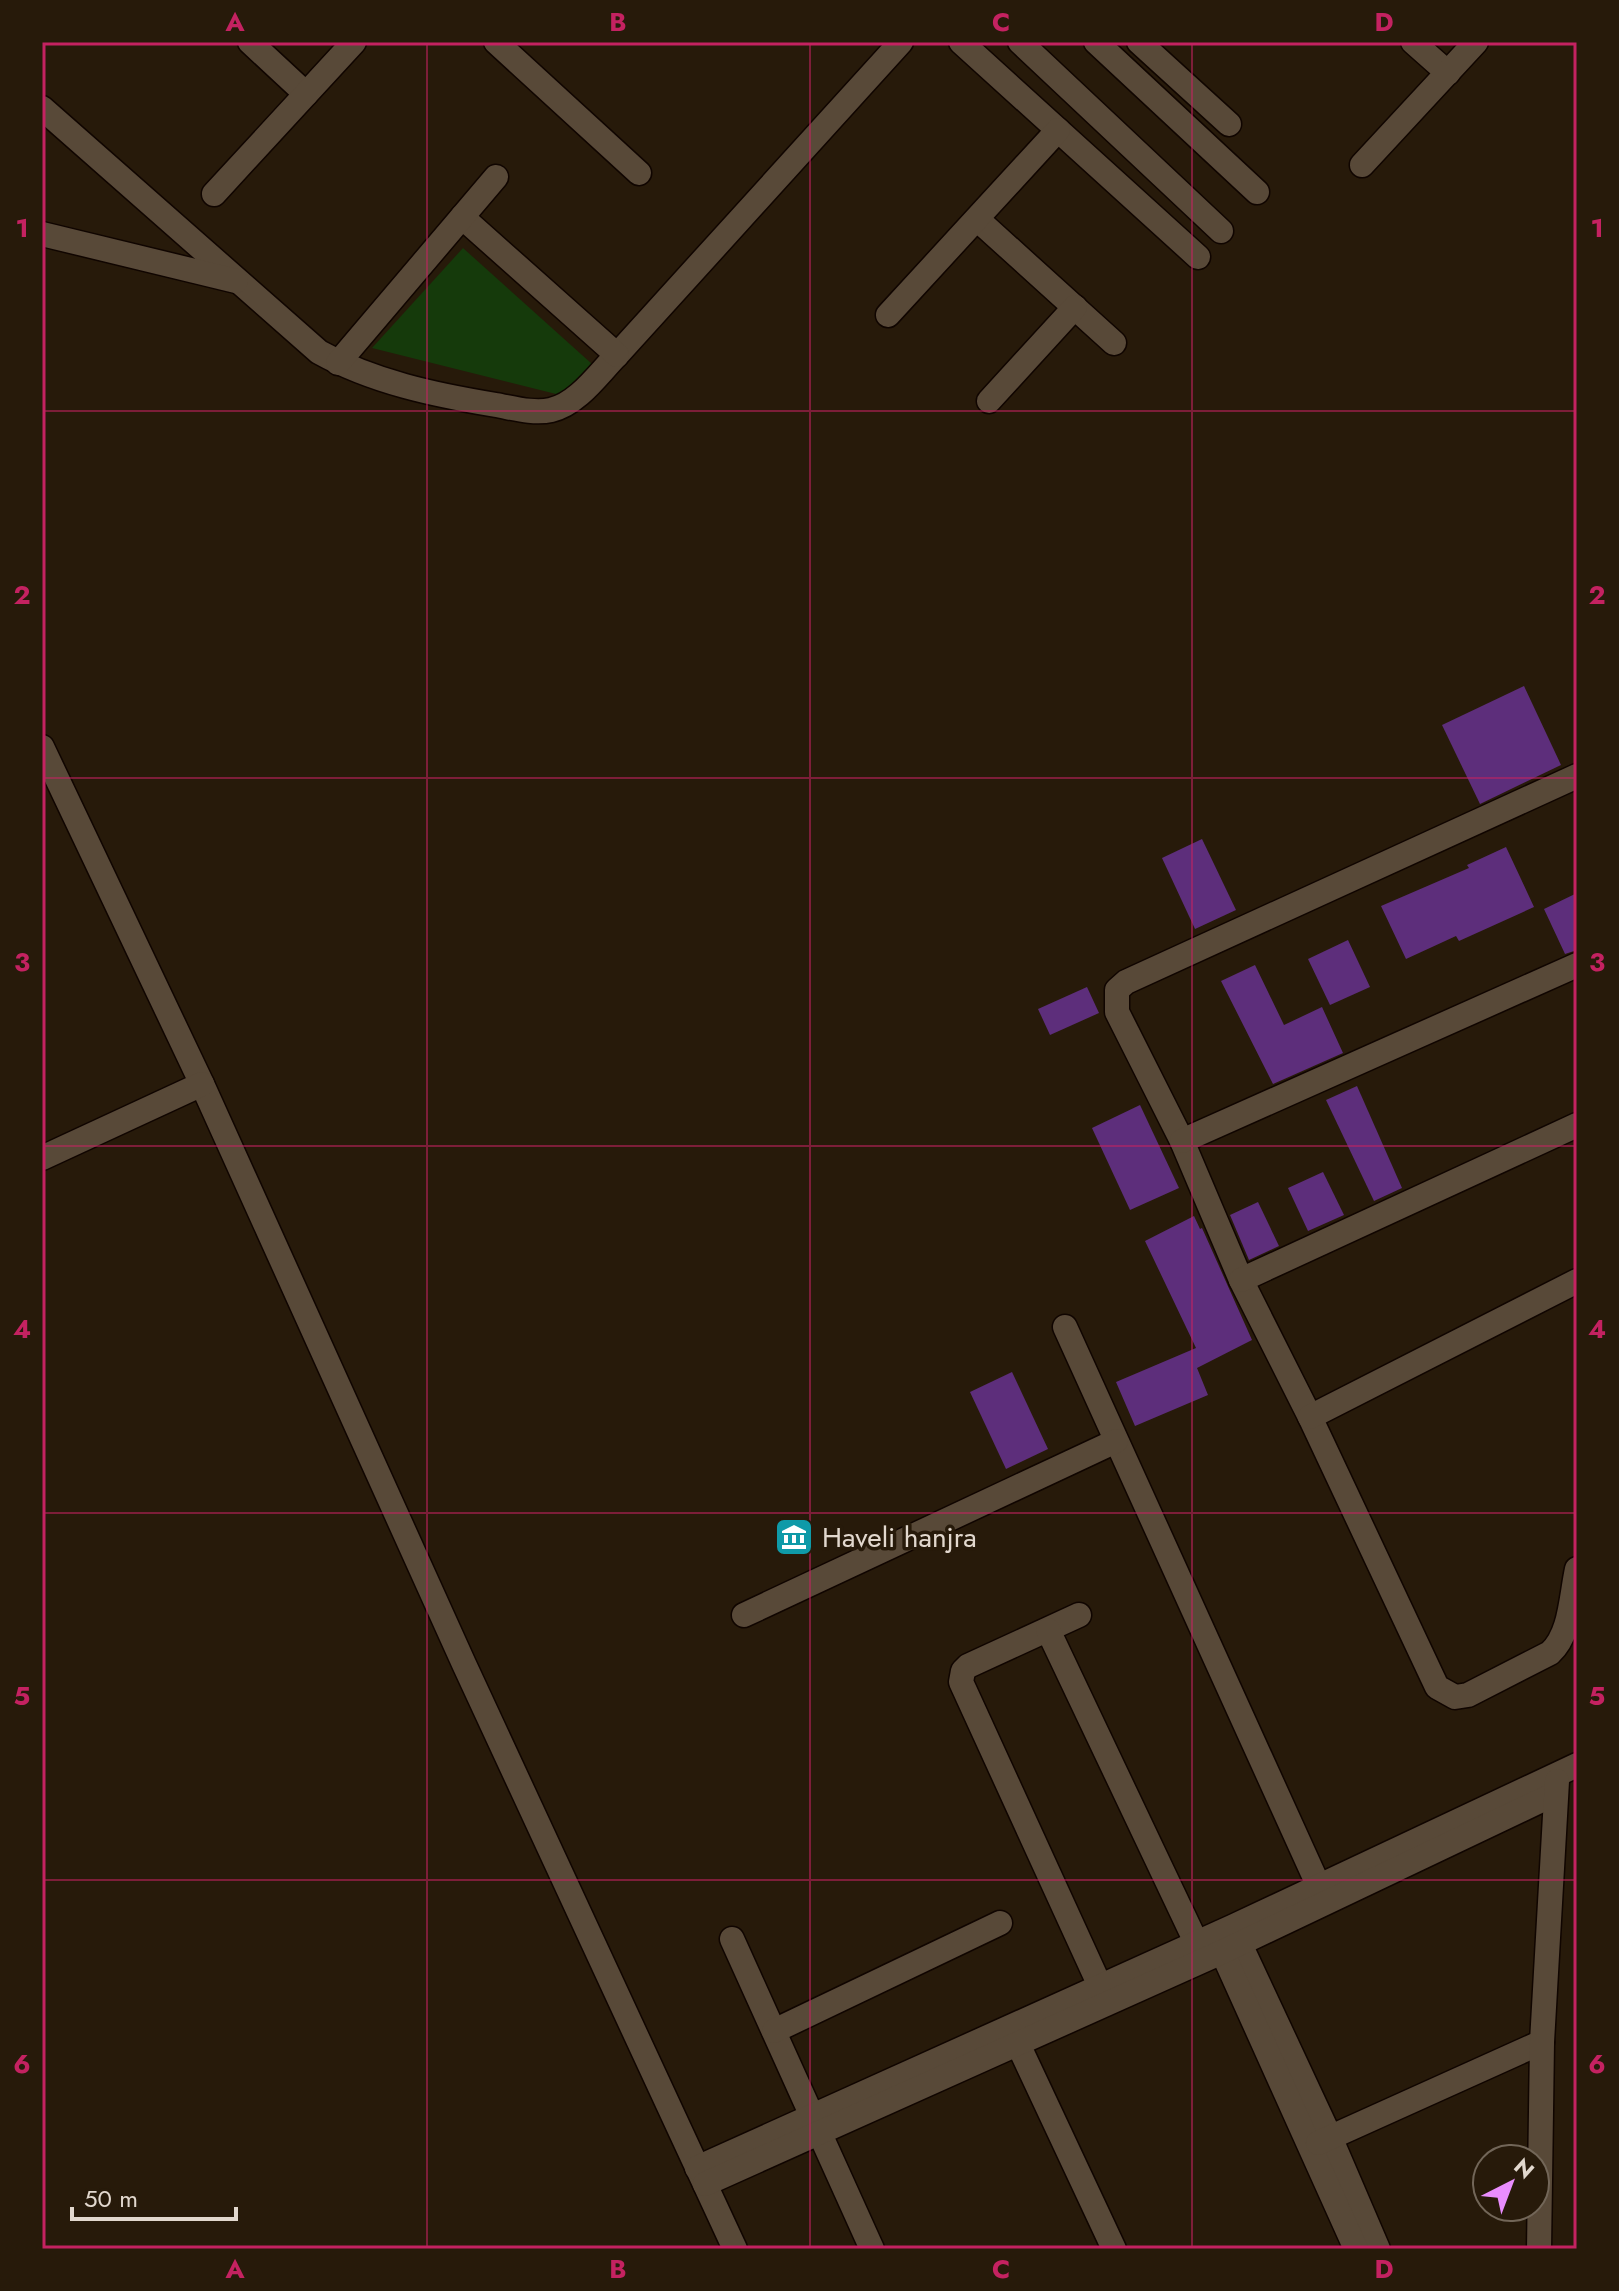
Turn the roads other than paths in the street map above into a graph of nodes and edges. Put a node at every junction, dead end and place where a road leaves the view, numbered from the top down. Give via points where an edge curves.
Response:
1 (250, 42) edge
2 (354, 42) edge
3 (496, 42) edge
4 (901, 42) edge
5 (961, 42) edge
6 (1020, 42) edge
7 (1096, 42) edge
8 (1139, 42) edge
9 (1413, 42) edge
10 (1476, 42) edge
11 (1448, 73) junction
12 (306, 94) junction
13 (42, 108) edge
14 (1229, 124) dead end
15 (1058, 130) junction
16 (1362, 165) dead end
17 (639, 173) dead end
18 (496, 177) dead end
19 (1257, 192) dead end
20 (214, 194) dead end
21 (462, 217) junction
22 (977, 219) junction
23 (1221, 231) dead end
24 (42, 234) edge
25 (1198, 257) dead end
26 (243, 282) junction
27 (1075, 307) junction
28 (888, 315) dead end
29 (1114, 343) dead end
30 (617, 355) junction
31 (338, 363) junction
32 (989, 401) dead end
33 (42, 747) edge
34 (1577, 776) edge
35 (1577, 965) edge
36 (202, 1084) junction
37 (1577, 1125) edge
38 (1182, 1141) junction
39 (42, 1158) edge
40 (1241, 1280) junction
41 (1577, 1281) edge
42 (1065, 1327) dead end
43 (1310, 1417) junction
44 (1116, 1441) junction
45 (1577, 1569) edge
46 (744, 1615) dead end
47 (1079, 1615) dead end
48 (1048, 1630) junction
49 (1567, 1779) edge
50 (1322, 1894) junction
51 (1000, 1923) dead end
52 (732, 1939) dead end
53 (1221, 1940) junction
54 (1100, 1986) junction
55 (774, 2031) junction
56 (1542, 2042) junction
57 (1018, 2044) junction
58 (817, 2126) junction
59 (1321, 2141) junction
60 (701, 2176) junction
61 (735, 2249) edge
62 (872, 2249) edge
63 (1114, 2249) edge
64 (1356, 2249) edge
65 (1378, 2249) edge
66 (1539, 2249) edge

1 - 12 street
2 - 12 street
3 - 17 street
4 - 30 street
5 - 15 street
6 - 23 street
7 - 19 street
8 - 14 street
9 - 11 street
10 - 11 street
11 - 16 street
12 - 20 street
13 - 26 street
15 - 22 street
15 - 25 street
18 - 21 street
21 - 30 street
21 - 31 street
22 - 27 street
22 - 28 street
24 - 26 street
26 - 31 street
27 - 29 street
27 - 32 street
30 - 31 street via 569,402 550,411 428,394
33 - 36 street
34 - 38 street via 1117,990 1117,1012
35 - 38 street
36 - 39 street
36 - 60 street
37 - 40 street
38 - 40 street
40 - 43 street
41 - 43 street
42 - 44 street
43 - 45 street via 1431,1676 1445,1693 1468,1695 1550,1653 1563,1634
44 - 46 street
44 - 50 street
47 - 48 street
48 - 53 street
48 - 54 street via 968,1666 961,1682
49 - 50 street
49 - 56 street
50 - 53 street
51 - 55 street
52 - 55 street
53 - 54 street
53 - 57 street
53 - 59 street
54 - 58 street
55 - 58 street
56 - 59 street
56 - 66 street
57 - 58 street
57 - 63 street
58 - 60 street
58 - 62 street
59 - 64 street
59 - 65 street
60 - 61 street

